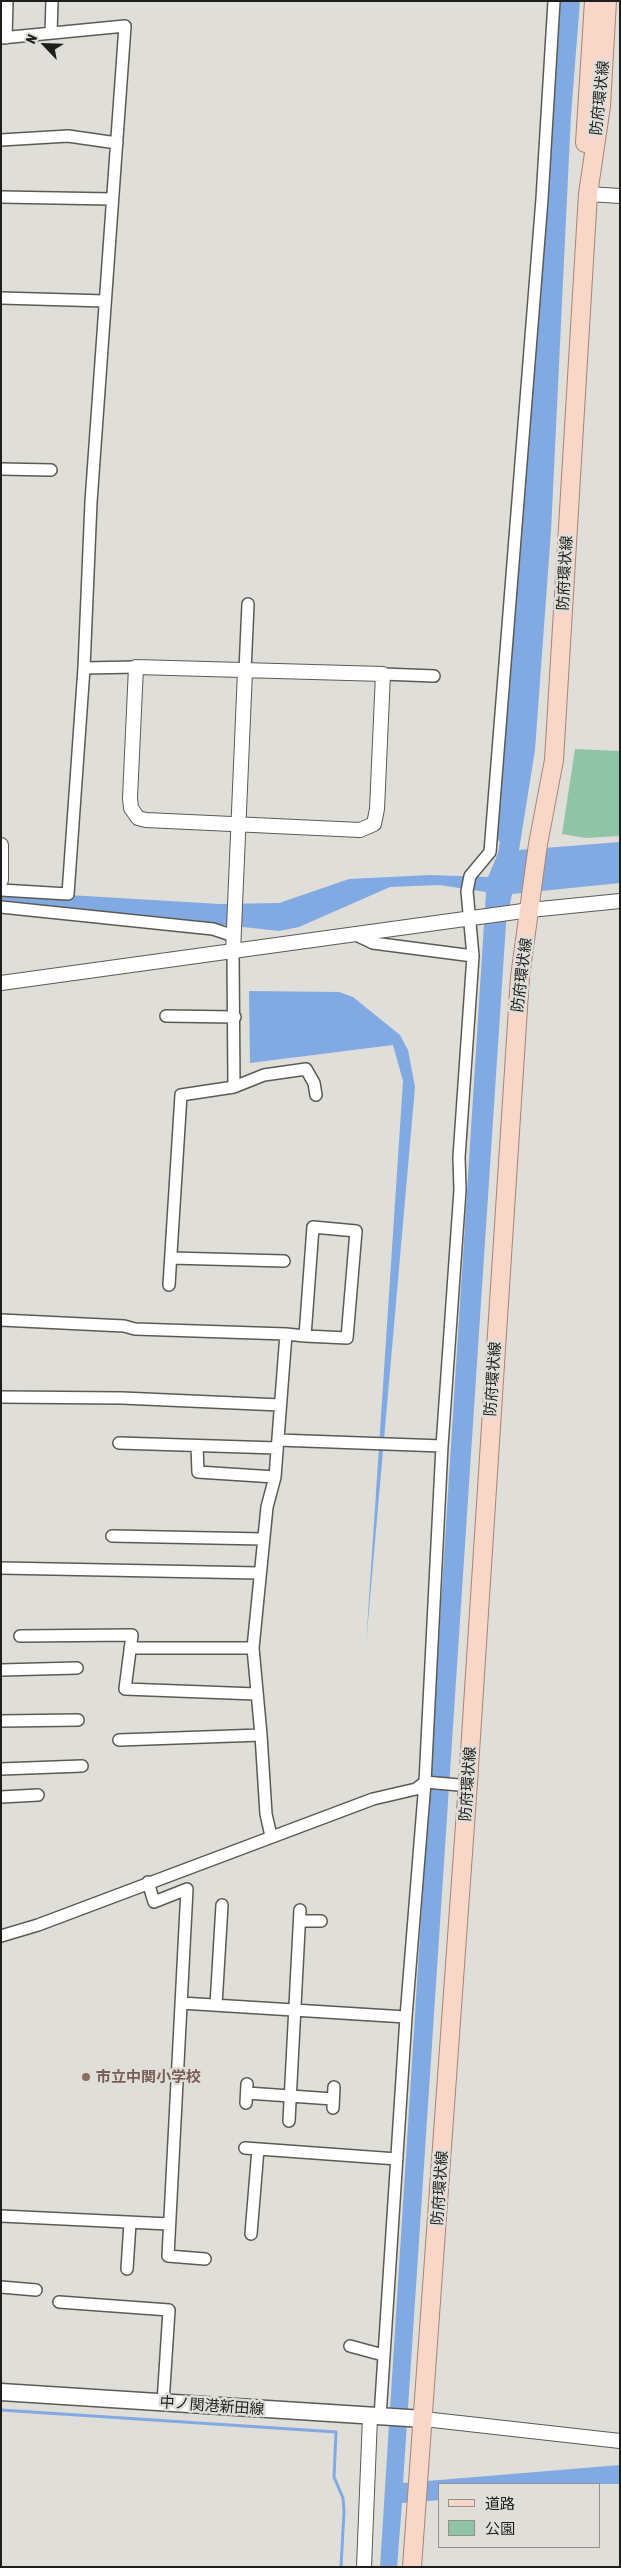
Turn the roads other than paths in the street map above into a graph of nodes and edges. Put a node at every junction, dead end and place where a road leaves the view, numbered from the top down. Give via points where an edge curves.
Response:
1 (7, 1) edge
2 (52, 1) edge
3 (554, 1) edge
4 (594, 1) edge
5 (607, 1) edge
6 (51, 33) junction
7 (4, 38) edge
8 (1, 140) edge
9 (117, 143) junction
10 (588, 194) junction
11 (620, 196) edge
12 (1, 197) edge
13 (112, 199) junction
14 (1, 298) edge
15 (105, 302) junction
16 (1, 469) edge
17 (51, 470) dead end
18 (248, 604) dead end
19 (136, 666) junction
20 (84, 668) junction
21 (245, 671) junction
22 (384, 674) junction
23 (434, 676) dead end
24 (239, 824) junction
25 (1, 845) edge
26 (1, 880) edge
27 (1, 890) edge
28 (620, 902) edge
29 (531, 903) junction
30 (1, 907) edge
31 (471, 918) junction
32 (234, 933) junction
33 (356, 935) junction
34 (233, 952) junction
35 (473, 956) junction
36 (1, 983) edge
37 (166, 1016) dead end
38 (235, 1017) junction
39 (234, 1087) junction
40 (316, 1095) dead end
41 (171, 1258) junction
42 (284, 1261) dead end
43 (168, 1285) dead end
44 (1, 1320) edge
45 (286, 1334) junction
46 (305, 1336) junction
47 (1, 1397) edge
48 (280, 1405) junction
49 (119, 1443) dead end
50 (278, 1444) junction
51 (197, 1446) junction
52 (442, 1446) junction
53 (275, 1477) junction
54 (112, 1536) dead end
55 (263, 1539) junction
56 (1, 1568) edge
57 (259, 1573) junction
58 (20, 1636) dead end
59 (130, 1648) junction
60 (253, 1648) junction
61 (77, 1668) dead end
62 (1, 1670) edge
63 (256, 1694) junction
64 (78, 1720) dead end
65 (1, 1722) edge
66 (261, 1735) junction
67 (119, 1740) dead end
68 (82, 1766) dead end
69 (1, 1769) edge
70 (425, 1782) junction
71 (464, 1784) junction
72 (38, 1795) dead end
73 (1, 1798) edge
74 (271, 1836) junction
75 (148, 1882) junction
76 (222, 1905) dead end
77 (321, 1921) dead end
78 (1, 1936) edge
79 (181, 2003) junction
80 (216, 2005) junction
81 (294, 2011) junction
82 (406, 2017) junction
83 (247, 2094) dead end
84 (290, 2097) junction
85 (333, 2098) dead end
86 (289, 2121) dead end
87 (245, 2148) dead end
88 (258, 2150) junction
89 (397, 2159) junction
90 (1, 2216) edge
91 (130, 2223) junction
92 (169, 2224) junction
93 (251, 2234) dead end
94 (205, 2259) dead end
95 (127, 2269) dead end
96 (1, 2288) edge
97 (36, 2290) dead end
98 (59, 2302) dead end
99 (350, 2346) dead end
100 (383, 2354) junction
101 (1, 2392) edge
102 (163, 2403) junction
103 (378, 2417) junction
104 (416, 2418) junction
105 (620, 2441) edge
106 (364, 2567) edge
107 (412, 2567) edge

1 - 7 street
2 - 6 street
3 - 31 street via 542,199 490,852 470,876 467,891
4 - 10 main road, 防府環状線 via 585,146
5 - 10 main road, 防府環状線 via 601,106
6 - 7 street
6 - 9 street via 125,26
8 - 9 street via 68,136
9 - 13 street
10 - 11 street
10 - 29 main road, 防府環状線 via 554,760
12 - 13 street
13 - 15 street
14 - 15 street
15 - 20 street via 91,502
16 - 17 street
18 - 21 street
19 - 20 street
19 - 21 street
19 - 24 street via 130,798 134,814 146,820
20 - 27 street via 68,894
21 - 22 street
21 - 24 street
22 - 23 street
22 - 24 street via 378,809 374,824 360,830
24 - 32 street
25 - 26 street
28 - 29 street
29 - 31 street
29 - 71 main road, 防府環状線 via 520,977 511,1093
30 - 32 street
31 - 33 street
31 - 35 street
32 - 34 street
33 - 34 street
33 - 35 street via 373,943
34 - 36 street
34 - 38 street
35 - 52 street
37 - 38 street
38 - 39 street
39 - 40 street via 264,1075 306,1068
39 - 41 street via 181,1095
41 - 42 street
41 - 43 street
44 - 45 street
45 - 46 street
45 - 48 street
46 - 46 street via 347,1338 356,1230 313,1227
47 - 48 street
48 - 50 street
49 - 51 street
50 - 51 street
50 - 52 street
50 - 53 street
51 - 53 street via 198,1472
52 - 70 street
53 - 55 street
54 - 55 street
55 - 57 street
56 - 57 street
57 - 60 street
58 - 59 street via 132,1635
59 - 60 street
59 - 63 street via 125,1689
60 - 63 street
61 - 62 street
63 - 66 street
64 - 65 street
66 - 67 street
66 - 74 street via 266,1814
68 - 69 street
70 - 71 street
70 - 74 street via 416,1789 373,1799
70 - 82 street
71 - 104 main road, 防府環状線
72 - 73 street
74 - 75 street
75 - 78 street
75 - 79 street via 154,1902 187,1889
76 - 80 street
77 - 81 street via 300,1915
79 - 80 street
79 - 92 street
80 - 81 street
81 - 82 street
81 - 84 street
82 - 89 street
83 - 84 street
84 - 85 street
84 - 86 street
87 - 88 street
88 - 89 street
88 - 93 street
89 - 100 street
90 - 91 street
91 - 92 street
91 - 95 street
92 - 94 street via 168,2256
96 - 97 street
98 - 102 street via 169,2310
99 - 100 street
100 - 103 street
101 - 102 main road, 中ノ関港新田線
102 - 103 main road, 中ノ関港新田線
103 - 104 main road, 中ノ関港新田線
103 - 106 street
104 - 105 street
104 - 107 main road, 防府環状線 via 418,2477

